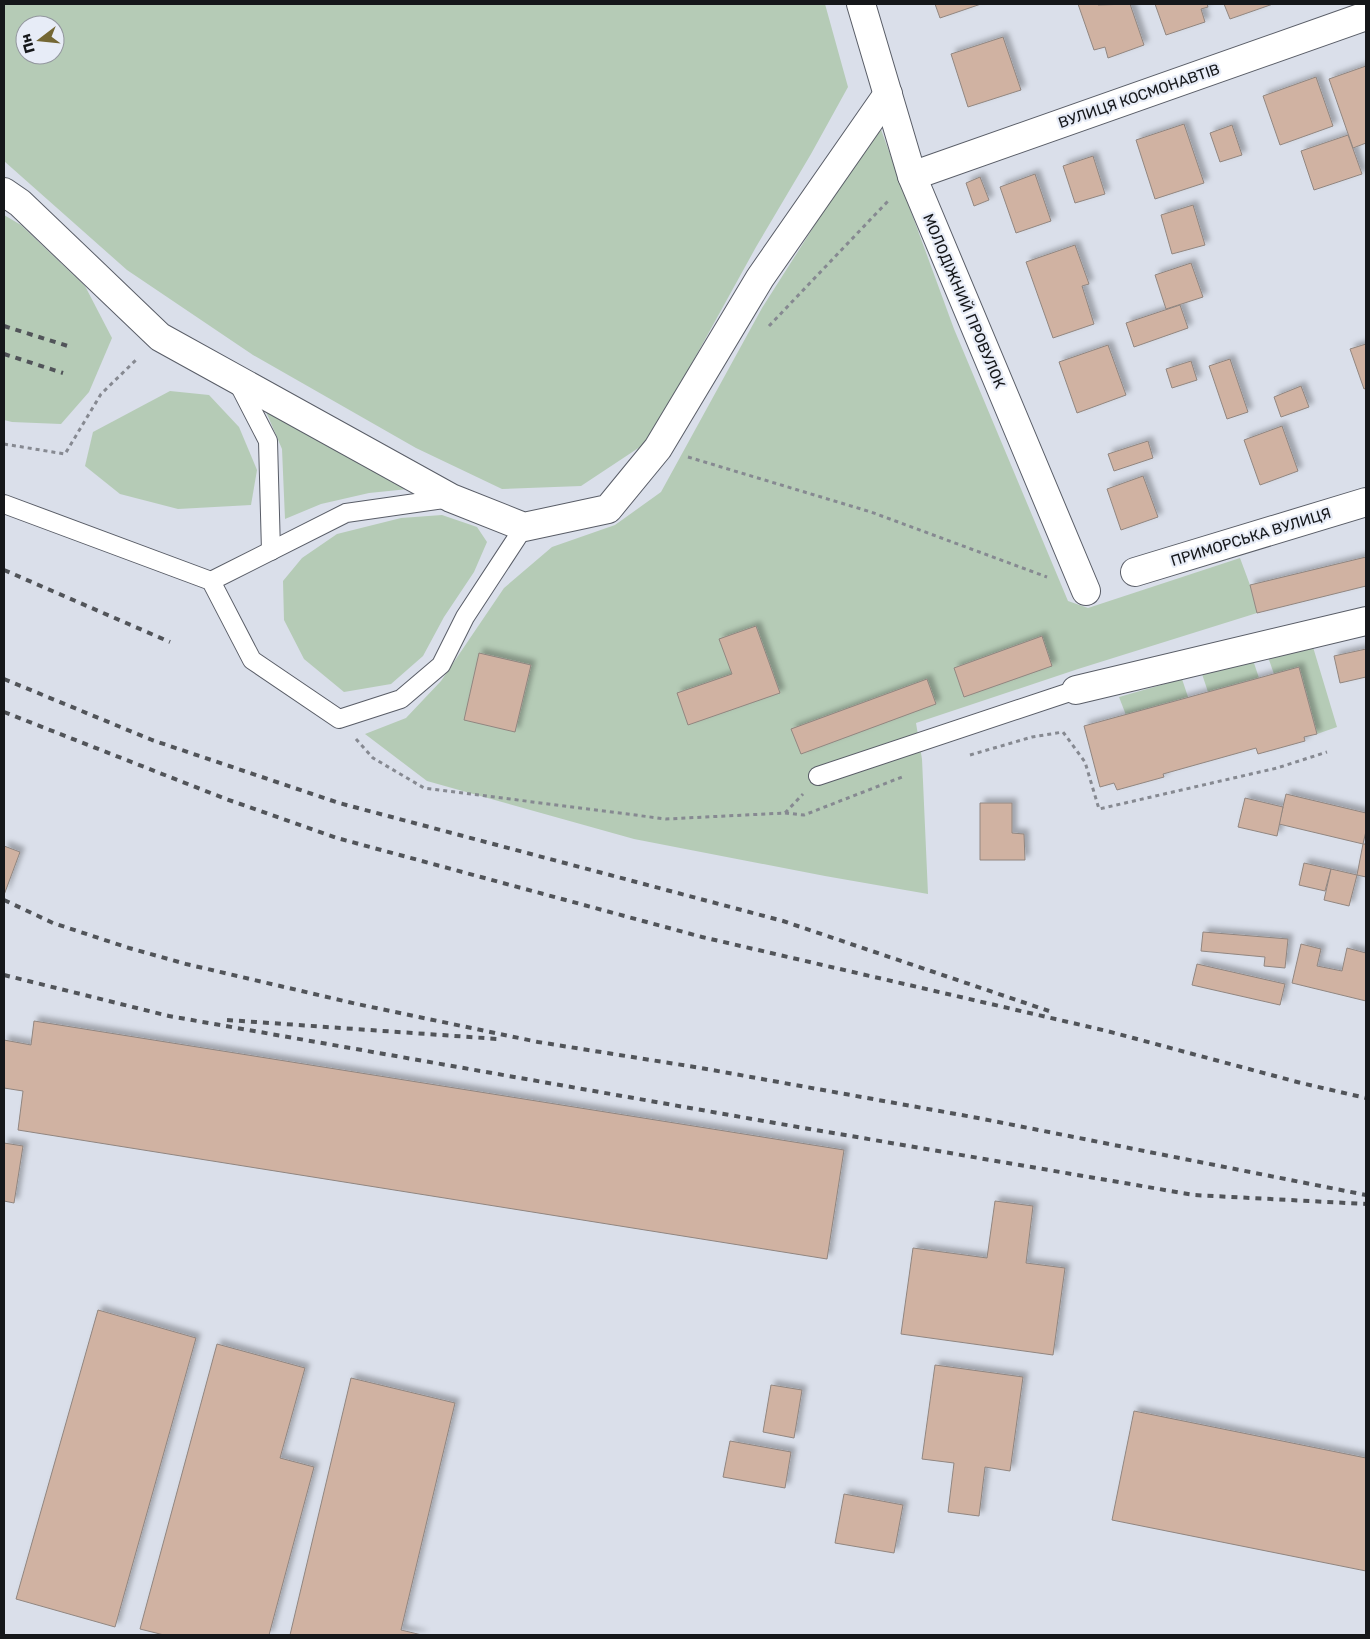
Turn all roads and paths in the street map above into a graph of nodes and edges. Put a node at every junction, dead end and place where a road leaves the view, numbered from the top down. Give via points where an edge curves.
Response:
1 (862, 4) edge
2 (1366, 16) edge
3 (888, 94) junction
4 (912, 176) junction
5 (4, 192) edge
6 (763, 333) dead end
7 (160, 337) junction
8 (235, 378) junction
9 (4, 444) edge
10 (658, 448) junction
11 (451, 498) junction
12 (1366, 502) edge
13 (4, 504) edge
14 (524, 526) junction
15 (271, 550) junction
16 (1135, 572) dead end
17 (210, 581) junction
18 (1086, 591) joint
19 (1366, 621) edge
20 (1076, 690) joint
21 (339, 719) junction
22 (1327, 752) dead end
23 (968, 755) dead end
24 (818, 776) joint
25 (908, 776) dead end
26 (785, 813) junction

1 - 3 street, МОЛОДІЖНИЙ ПРОВУЛОК
2 - 4 street, ВУЛИЦЯ КОСМОНАВТІВ
3 - 4 street, МОЛОДІЖНИЙ ПРОВУЛОК
3 - 10 street via 760,278
4 - 6 path
4 - 18 street, МОЛОДІЖНИЙ ПРОВУЛОК
5 - 7 street via 20,203
7 - 8 street
7 - 9 path via 101,394 65,454
8 - 11 street
8 - 15 lane via 268,441
10 - 14 street via 608,509
10 - 18 path via 871,512
11 - 14 street
11 - 15 lane via 346,513
12 - 16 street, ПРИМОРСЬКА ВУЛИЦЯ
13 - 17 lane
14 - 21 lane via 465,617 441,665 401,699
15 - 17 lane
17 - 21 lane via 252,660
19 - 20 street
20 - 24 lane
21 - 26 path via 373,758 424,788 666,819
22 - 23 path via 1277,768 1098,809 1085,762 1063,732
24 - 26 path
25 - 26 path via 804,816

